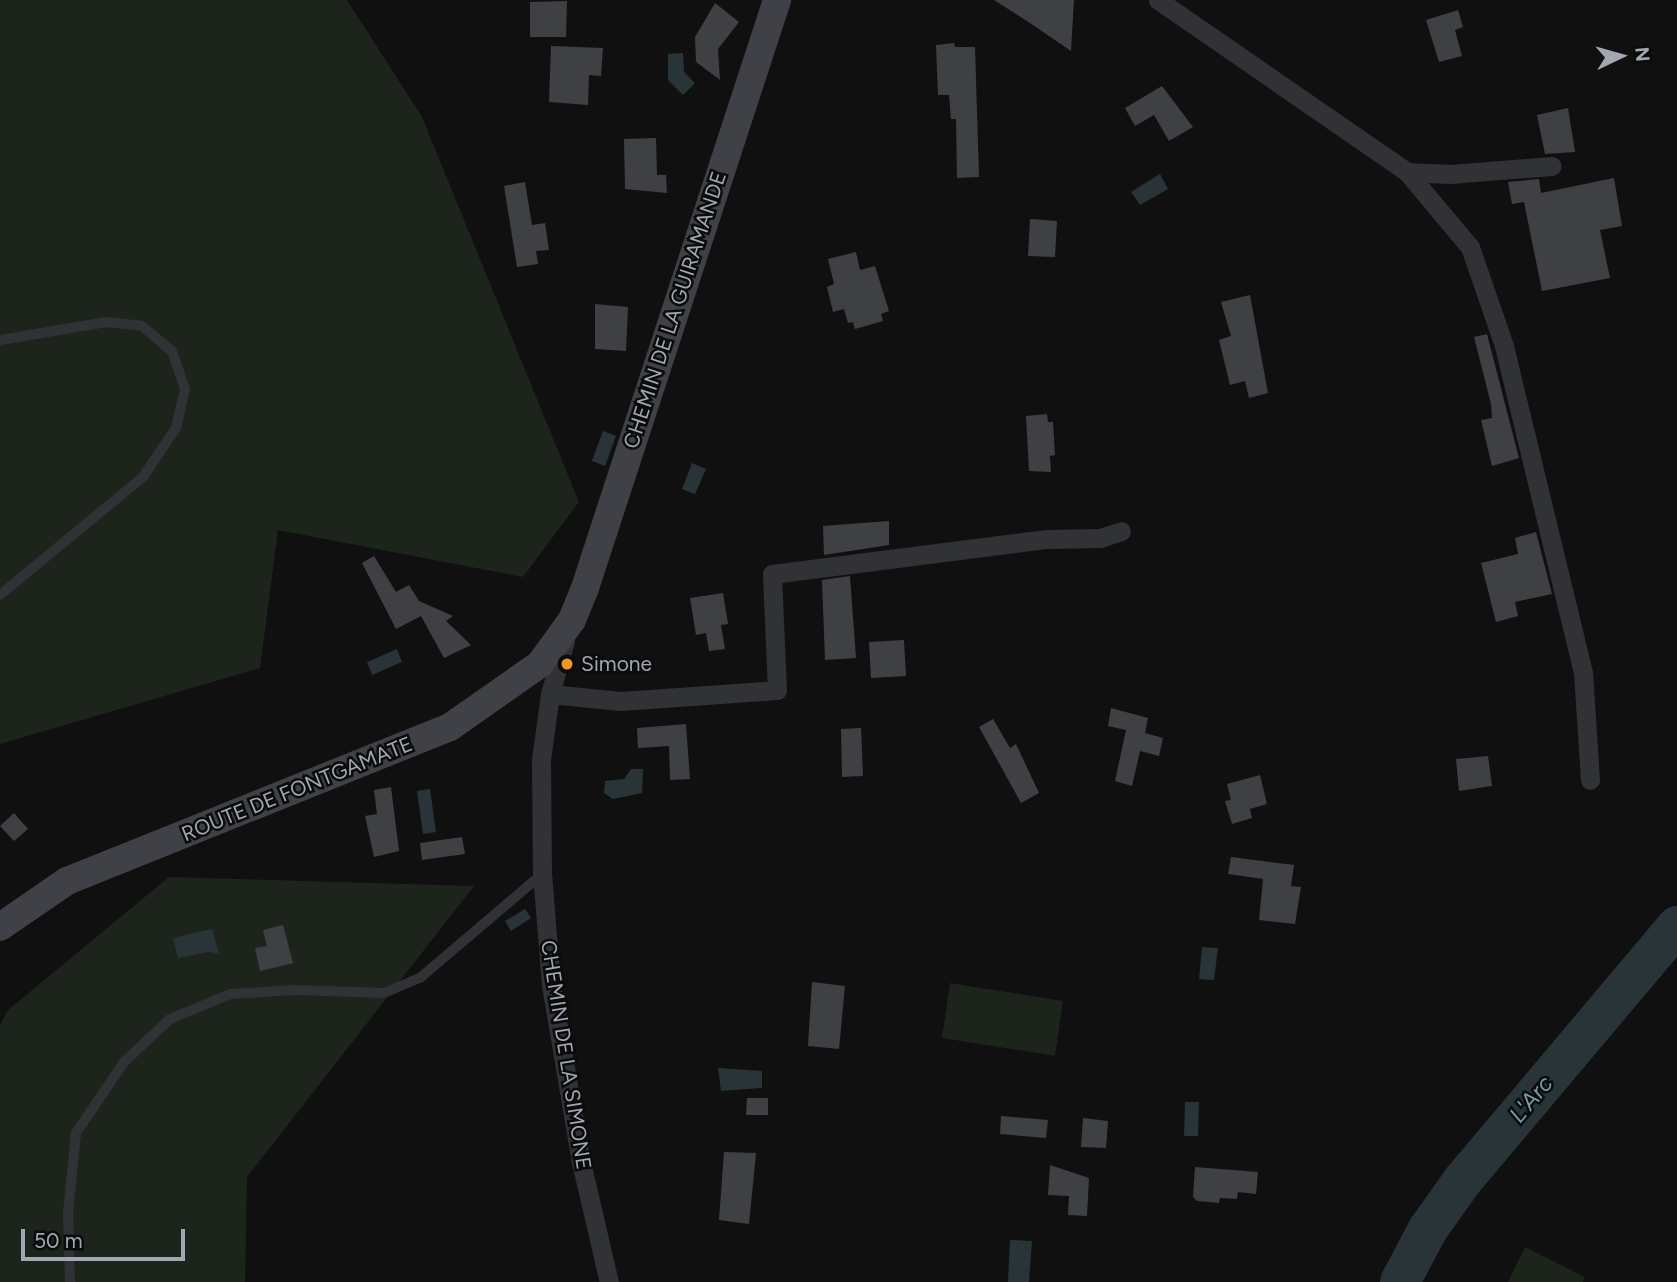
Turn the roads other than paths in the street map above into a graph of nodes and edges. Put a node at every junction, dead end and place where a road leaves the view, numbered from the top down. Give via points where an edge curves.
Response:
1 (778, 0) edge
2 (1158, 0) edge
3 (1552, 166) dead end
4 (1407, 172) junction
5 (0, 340) edge
6 (1121, 531) dead end
7 (0, 594) edge
8 (572, 620) junction
9 (550, 694) junction
10 (1590, 780) dead end
11 (542, 873) junction
12 (0, 927) edge
13 (70, 1282) edge
14 (609, 1282) edge

1 - 8 street, CHEMIN DE LA GUIRAMANDE
2 - 4 street
3 - 4 street via 1450,174
4 - 10 street via 1470,247 1504,346 1583,671
5 - 7 lane via 106,322 142,326 172,351 185,389 176,428 143,477
6 - 9 street via 1100,538 1047,539 772,573 777,690 621,701
8 - 9 street, CHEMIN DE LA SIMONE
8 - 12 street, ROUTE DE FONTGAMATE via 540,664 520,682 450,727 67,881
9 - 11 street, CHEMIN DE LA SIMONE via 541,760
11 - 13 lane via 420,978 384,993 295,990 230,994 170,1019 124,1062 76,1133 68,1212
11 - 14 street, CHEMIN DE LA SIMONE via 551,985 580,1162

